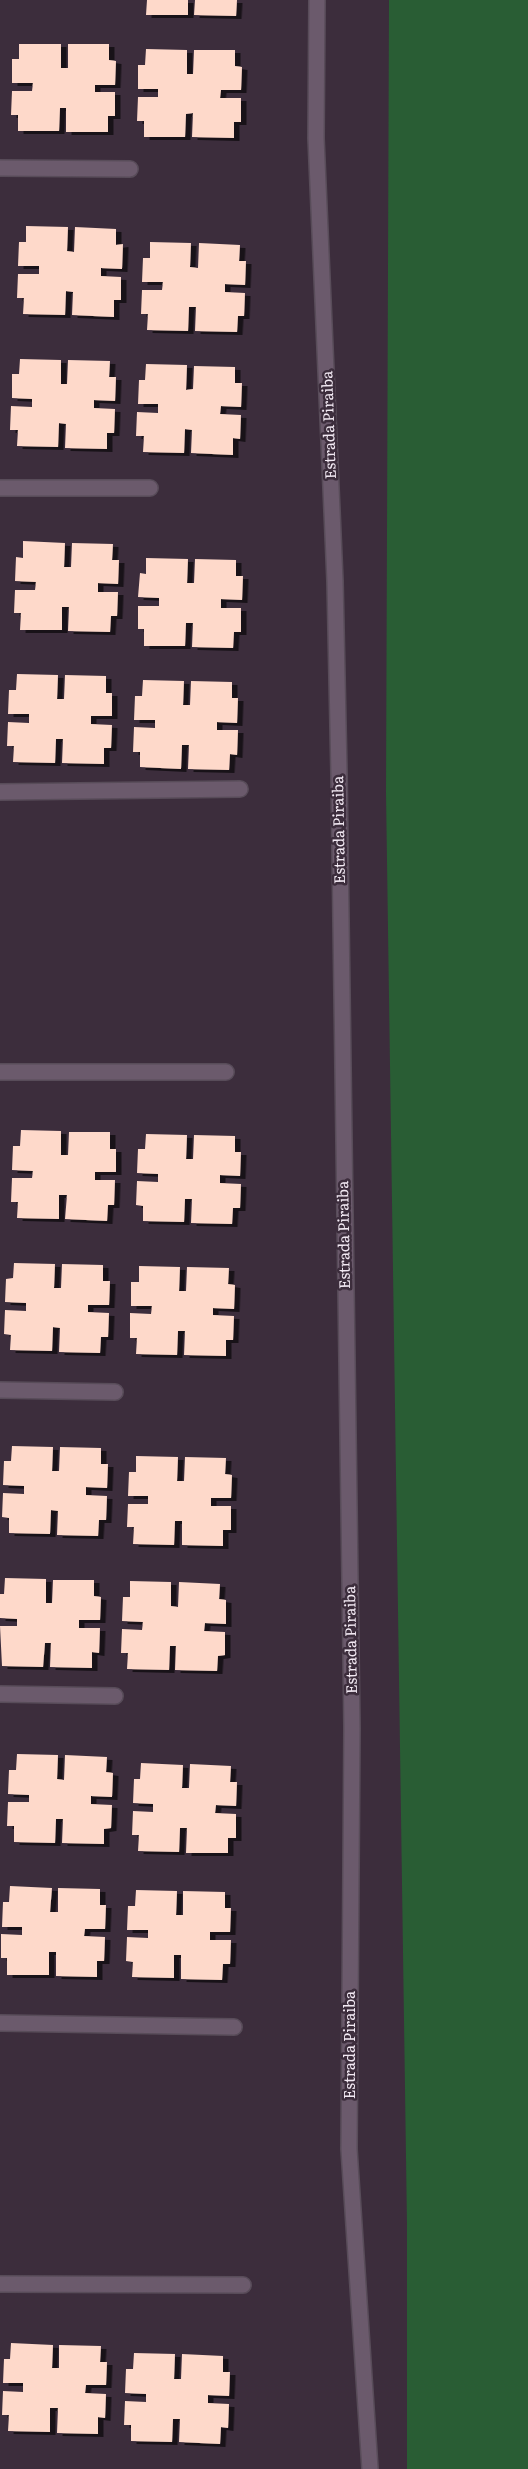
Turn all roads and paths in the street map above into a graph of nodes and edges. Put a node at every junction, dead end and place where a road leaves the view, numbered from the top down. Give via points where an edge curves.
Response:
1 (317, 0) edge
2 (0, 168) edge
3 (130, 169) dead end
4 (0, 488) edge
5 (150, 488) dead end
6 (240, 789) dead end
7 (0, 792) edge
8 (0, 1072) edge
9 (226, 1072) dead end
10 (0, 1390) edge
11 (115, 1392) dead end
12 (0, 1694) edge
13 (115, 1696) dead end
14 (0, 2023) edge
15 (234, 2027) dead end
16 (0, 2284) edge
17 (243, 2285) dead end
18 (370, 2469) edge

1 - 18 street, Estrada Piraiba via 316,138 335,581 339,774 352,1728 349,2149
2 - 3 street
4 - 5 street
6 - 7 street
8 - 9 street
10 - 11 street
12 - 13 street
14 - 15 street
16 - 17 street

